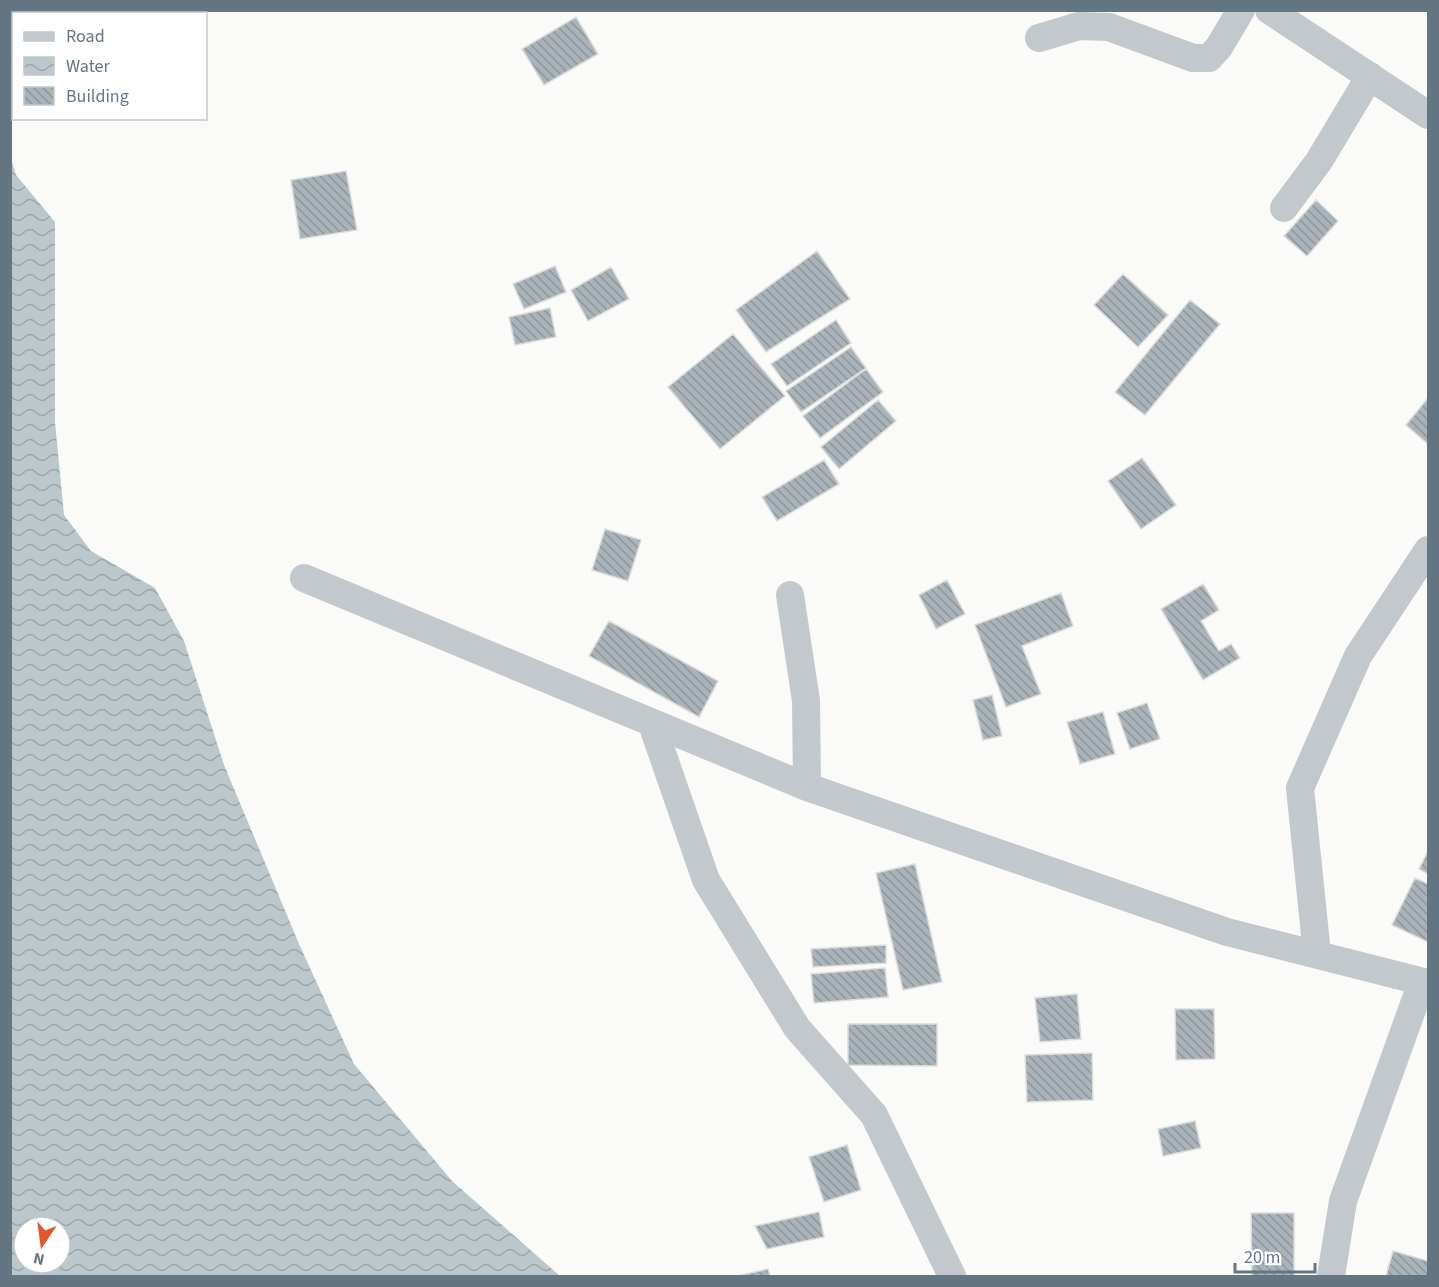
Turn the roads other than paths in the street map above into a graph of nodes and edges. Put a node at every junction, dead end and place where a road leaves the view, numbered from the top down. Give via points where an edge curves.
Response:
1 (1241, 10) edge
2 (1288, 15) edge
3 (1039, 38) dead end
4 (1370, 76) junction
5 (1428, 115) edge
6 (1284, 208) dead end
7 (1428, 550) edge
8 (304, 578) dead end
9 (790, 595) dead end
10 (652, 724) junction
11 (807, 787) junction
12 (1317, 954) junction
13 (1425, 983) edge
14 (952, 1276) edge
15 (1331, 1276) edge

1 - 3 street via 1209,58 1193,58 1109,27 1079,26
2 - 4 street
4 - 5 street
4 - 6 street via 1319,161
7 - 12 street via 1358,656 1300,788
8 - 10 street
9 - 11 street via 806,701
10 - 11 street
10 - 14 street via 706,880 797,1028 874,1115
11 - 12 street via 1227,932
12 - 13 street
13 - 15 street via 1343,1201

